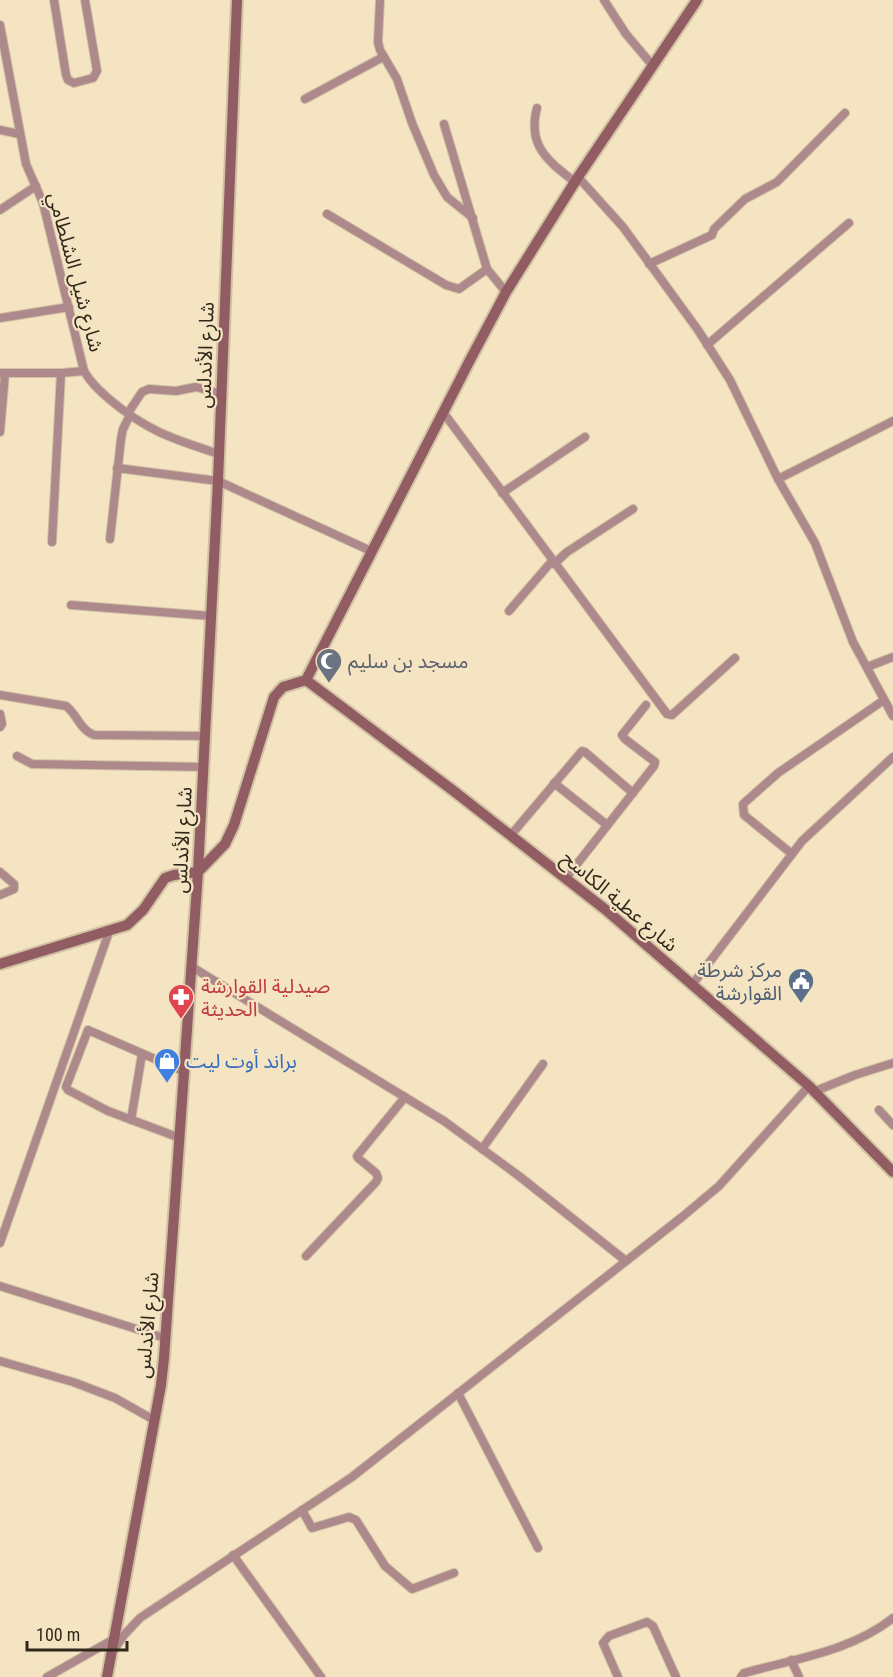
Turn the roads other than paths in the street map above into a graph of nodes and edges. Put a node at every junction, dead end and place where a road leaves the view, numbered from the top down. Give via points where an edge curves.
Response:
1 (54, 0) edge
2 (85, 0) edge
3 (237, 0) edge
4 (380, 0) edge
5 (604, 0) edge
6 (697, 0) edge
7 (0, 25) edge
8 (383, 57) junction
9 (653, 66) junction
10 (305, 99) dead end
11 (537, 108) dead end
12 (845, 113) dead end
13 (444, 124) dead end
14 (0, 130) edge
15 (20, 134) junction
16 (577, 179) junction
17 (36, 186) junction
18 (0, 210) edge
19 (327, 214) dead end
20 (472, 218) junction
21 (849, 223) dead end
22 (649, 264) junction
23 (487, 269) junction
24 (507, 292) junction
25 (69, 307) junction
26 (0, 318) edge
27 (707, 345) junction
28 (84, 371) junction
29 (2, 373) edge
30 (61, 373) junction
31 (221, 394) junction
32 (443, 412) junction
33 (129, 414) junction
34 (893, 421) edge
35 (0, 432) edge
36 (585, 436) dead end
37 (219, 454) junction
38 (117, 468) junction
39 (778, 479) junction
40 (218, 481) junction
41 (502, 493) junction
42 (633, 509) dead end
43 (110, 539) dead end
44 (52, 542) dead end
45 (371, 551) junction
46 (553, 562) junction
47 (71, 605) dead end
48 (509, 611) dead end
49 (211, 616) junction
50 (893, 657) edge
51 (735, 658) dead end
52 (867, 667) junction
53 (306, 680) junction
54 (0, 695) edge
55 (885, 700) junction
56 (646, 705) dead end
57 (0, 714) edge
58 (893, 716) edge
59 (0, 727) edge
60 (205, 736) junction
61 (17, 756) dead end
62 (893, 757) edge
63 (203, 767) junction
64 (554, 783) junction
65 (633, 793) junction
66 (607, 825) junction
67 (511, 835) junction
68 (792, 854) junction
69 (0, 872) edge
70 (198, 872) junction
71 (566, 879) junction
72 (0, 896) edge
73 (109, 932) junction
74 (0, 964) edge
75 (192, 967) junction
76 (692, 985) junction
77 (142, 1054) junction
78 (543, 1064) dead end
79 (893, 1064) edge
80 (185, 1072) junction
81 (811, 1089) junction
82 (405, 1097) junction
83 (879, 1110) dead end
84 (131, 1120) junction
85 (893, 1125) edge
86 (180, 1138) junction
87 (482, 1149) junction
88 (893, 1172) edge
89 (0, 1244) edge
90 (306, 1256) dead end
91 (626, 1261) junction
92 (0, 1286) edge
93 (165, 1338) junction
94 (0, 1360) edge
95 (458, 1393) junction
96 (154, 1420) junction
97 (302, 1510) junction
98 (538, 1548) dead end
99 (233, 1556) junction
100 (454, 1573) dead end
101 (893, 1618) edge
102 (114, 1639) junction
103 (112, 1654) junction
104 (791, 1660) junction
105 (47, 1677) edge
106 (107, 1677) edge
107 (321, 1677) edge
108 (618, 1677) edge
109 (676, 1677) edge
110 (741, 1677) edge
111 (798, 1677) edge

1 - 2 street via 66,75 74,83 97,73
3 - 31 main road, شارع الأندلس
4 - 8 street via 378,42
5 - 9 street
6 - 9 main road
7 - 15 street, شارع شيل الشلطامي
8 - 10 street
8 - 20 street via 397,79 434,175 447,197
9 - 16 main road
11 - 16 street via 535,126 542,153
12 - 22 street via 777,182 741,202 712,235
13 - 20 street
14 - 15 street
15 - 17 street, شارع شيل الشلطامي via 26,164
16 - 22 street via 623,227
16 - 24 main road
17 - 18 street
17 - 25 street, شارع شيل الشلطامي
19 - 23 street via 446,285 459,289
20 - 23 street
21 - 27 street
22 - 27 street
23 - 24 street
24 - 32 main road
25 - 26 street
25 - 28 street, شارع شيل الشلطامي
27 - 39 street via 730,380
28 - 30 street
28 - 33 street, شارع شيل الشلطامي via 90,381
29 - 30 street
29 - 35 street
30 - 44 street
31 - 33 street via 196,387 176,391 148,389
31 - 37 main road, شارع الأندلس
32 - 41 street
32 - 45 main road
33 - 37 street, شارع شيل الشلطامي via 153,431
33 - 38 street
34 - 39 street
36 - 41 street
37 - 40 main road, شارع الأندلس
38 - 40 street
38 - 43 street
39 - 52 street via 815,543 853,642
40 - 45 street
40 - 49 main road, شارع الأندلس
41 - 46 street
42 - 46 street
45 - 53 main road
46 - 48 street
46 - 51 street via 667,714 672,715
47 - 49 street
49 - 60 main road, شارع الأندلس
50 - 52 street
52 - 55 street
53 - 67 main road, شارع عطية الكاسح
53 - 70 main road via 283,687 274,697 234,825 225,844
54 - 60 street via 66,706 94,735
55 - 58 street
55 - 68 street via 777,773 743,804 744,815
56 - 65 street via 622,735 655,762
57 - 59 street
60 - 63 main road, شارع الأندلس
61 - 63 street via 32,764
62 - 68 street
63 - 70 main road, شارع الأندلس
64 - 65 street via 579,753 585,752
64 - 66 street
64 - 67 street
65 - 66 street
66 - 71 street
67 - 71 main road, شارع عطية الكاسح
68 - 76 street
69 - 72 street via 14,884 14,889
70 - 73 main road via 165,878 135,919
70 - 75 main road, شارع الأندلس
71 - 76 main road, شارع عطية الكاسح
73 - 74 main road
73 - 89 street
75 - 80 main road, شارع الأندلس
75 - 82 street
76 - 81 main road, شارع عطية الكاسح
77 - 80 street
77 - 84 street
77 - 84 street via 87,1030 66,1087
78 - 87 street
79 - 81 street
80 - 86 main road, شارع الأندلس
81 - 88 main road, شارع عطية الكاسح
81 - 91 street via 719,1186
82 - 87 street
82 - 90 street via 357,1156 376,1173 376,1182
83 - 85 street
84 - 86 street
86 - 93 main road, شارع الأندلس
87 - 91 street
91 - 95 street
92 - 93 street
93 - 96 main road, شارع الأندلس
94 - 96 street via 115,1398
95 - 97 street via 352,1477
95 - 98 street
96 - 102 main road, شارع الأندلس
97 - 99 street
97 - 100 street via 312,1528 349,1517 356,1520 385,1566 412,1589
99 - 103 street via 140,1618
99 - 107 street
101 - 104 street via 851,1643
102 - 103 main road, شارع الأندلس
102 - 105 street
103 - 106 main road, شارع الأندلس
104 - 110 street
104 - 111 street
108 - 109 street via 604,1640 647,1622 653,1626

